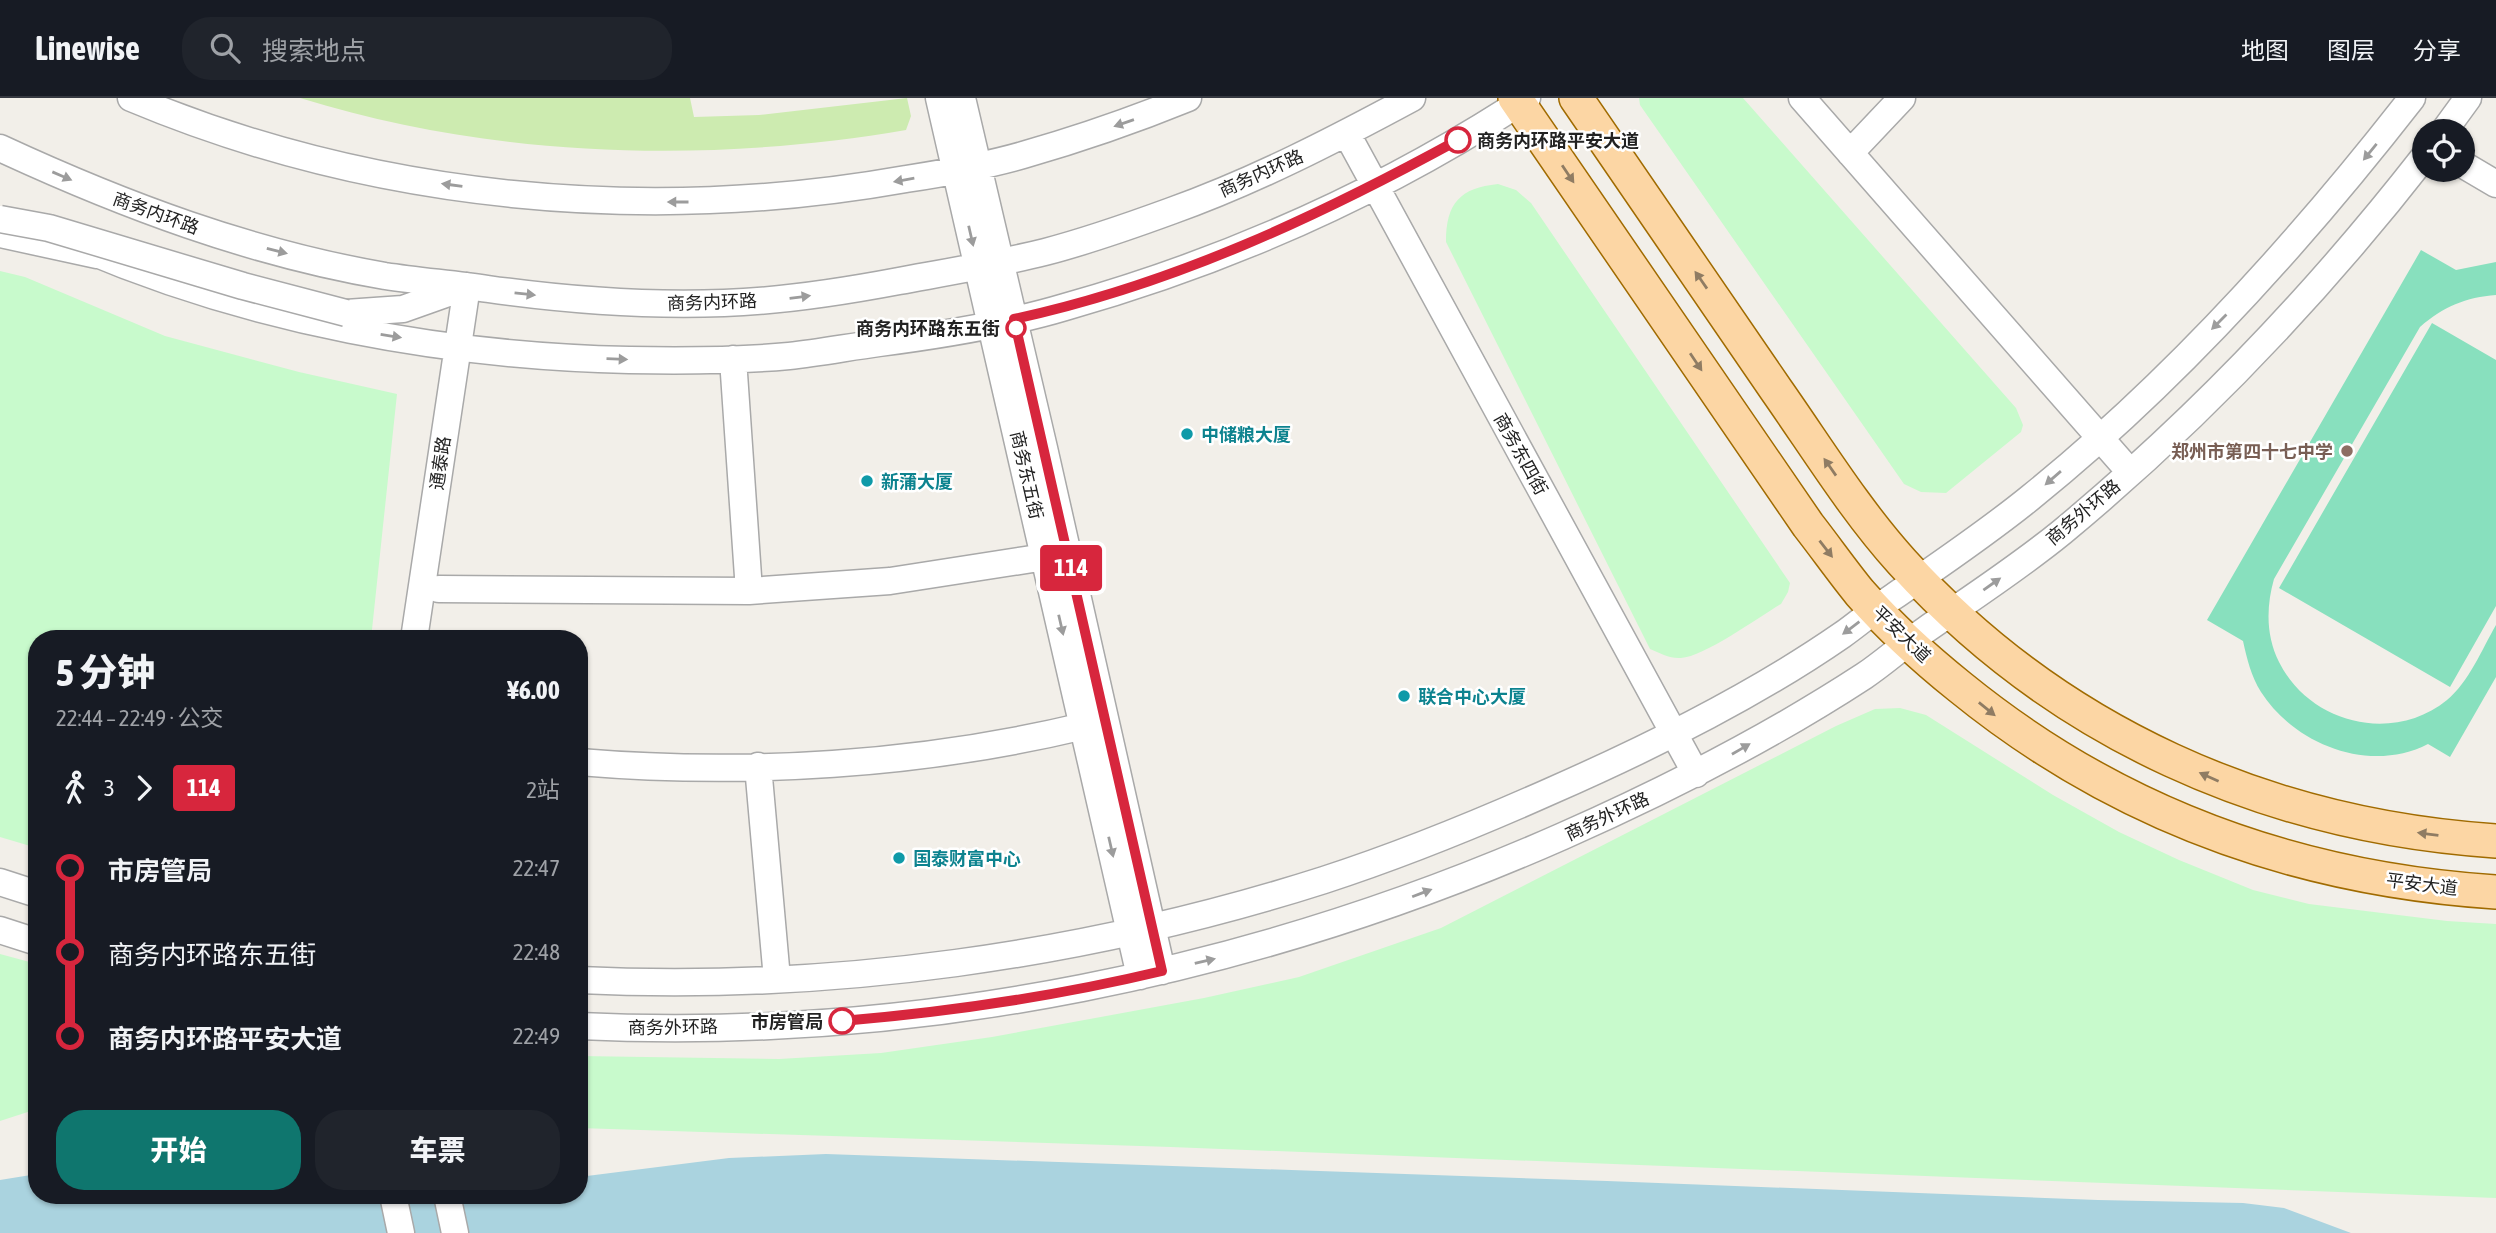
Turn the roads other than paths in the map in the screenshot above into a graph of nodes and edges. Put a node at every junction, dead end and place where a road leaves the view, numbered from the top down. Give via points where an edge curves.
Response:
1 (131, 98) edge
2 (939, 98) edge
3 (962, 98) edge
4 (1188, 98) edge
5 (1412, 98) edge
6 (1576, 98) edge
7 (1802, 98) edge
8 (1902, 98) edge
9 (2412, 98) edge
10 (2468, 98) edge
11 (1520, 100) edge
12 (2453, 119) edge
13 (1347, 134) junction
14 (0, 148) edge
15 (1850, 153) junction
16 (967, 168) junction
17 (2412, 171) edge
18 (2475, 172) edge
19 (2496, 184) edge
20 (1374, 187) junction
21 (0, 213) edge
22 (0, 219) edge
23 (0, 234) edge
24 (101, 256) junction
25 (989, 264) junction
26 (475, 288) junction
27 (1003, 321) junction
28 (466, 348) junction
29 (733, 359) junction
30 (2100, 437) junction
31 (2130, 472) junction
32 (1045, 557) junction
33 (1918, 579) junction
34 (439, 589) junction
35 (749, 591) junction
36 (1876, 609) junction
37 (1951, 612) junction
38 (416, 630) edge
39 (433, 630) edge
40 (1908, 642) junction
41 (1084, 726) junction
42 (1675, 733) junction
43 (588, 763) edge
44 (758, 766) junction
45 (1696, 774) junction
46 (2496, 841) edge
47 (0, 882) edge
48 (28, 891) edge
49 (2496, 892) edge
50 (1141, 929) junction
51 (0, 930) edge
52 (28, 939) edge
53 (1151, 973) junction
54 (777, 979) junction
55 (588, 980) edge
56 (588, 1026) edge
57 (395, 1204) edge
58 (449, 1204) edge
59 (401, 1233) edge
60 (455, 1233) edge

16 -> 1 street via 786,197 601,202 400,178 341,166 218,131
2 - 16 street, 商务东五街
3 - 16 street, 商务东五街
4 -> 16 street via 1070,141
5 - 13 street, 商务内环路
33 -> 6 main road via 1850,496
7 - 15 street
8 - 15 street
9 -> 30 street via 2272,268
10 - 12 street
11 - 20 street via 1481,128
11 -> 36 main road, 平安大道 via 1808,526
13 - 20 street, 商务东四街
13 - 25 street, 商务内环路 via 1173,211
14 -> 26 street, 商务内环路 via 123,201 254,246 384,275
15 - 30 street
16 - 25 street, 商务东五街
17 - 31 street, 商务外环路 via 2306,299
18 - 19 street
20 - 27 street via 1194,266 1061,309
20 - 42 street, 商务东四街
21 - 24 street
22 - 26 street, bridge via 48,228 346,313 403,309
23 - 24 street
24 -> 28 street via 272,312
26 -> 25 street, 商务内环路 via 609,303 723,303 845,291
25 - 27 street, 商务东五街
26 - 28 street, 通泰路
27 - 29 street via 911,339
27 - 32 street, 商务东五街
27 - 50 street, 商务东五街
28 -> 29 street via 610,359
28 - 34 street, 通泰路
28 - 38 street, 通泰路
29 - 35 street
30 - 31 street
30 -> 33 street via 2029,499
37 -> 31 street, 商务外环路 via 2058,535
32 - 35 street via 890,581
32 -> 41 street, 商务东五街
33 - 36 street
33 - 37 main road
34 - 35 street
34 - 39 street, 通泰路
36 - 40 main road, 平安大道
36 -> 42 street via 1841,636
37 - 40 street, 商务外环路
46 -> 37 main road via 2368,825 2224,784 2098,722 2032,680
45 -> 40 street, 商务外环路 via 1868,674
40 -> 49 main road, 平安大道 via 2003,722 2072,766 2206,832 2358,875
41 - 44 street via 970,748
41 -> 50 street, 商务东五街
42 - 45 street, 商务东四街
42 - 50 street via 1530,800 1370,864
43 - 44 street
44 - 54 street
53 -> 45 street, 商务外环路 via 1386,907 1524,853
47 - 48 street
50 - 53 street, 商务东五街
50 - 54 street via 907,970
51 - 52 street
53 - 56 street, 商务外环路 via 1059,993 912,1015 715,1027
54 - 55 street
57 - 59 street
58 - 60 street

